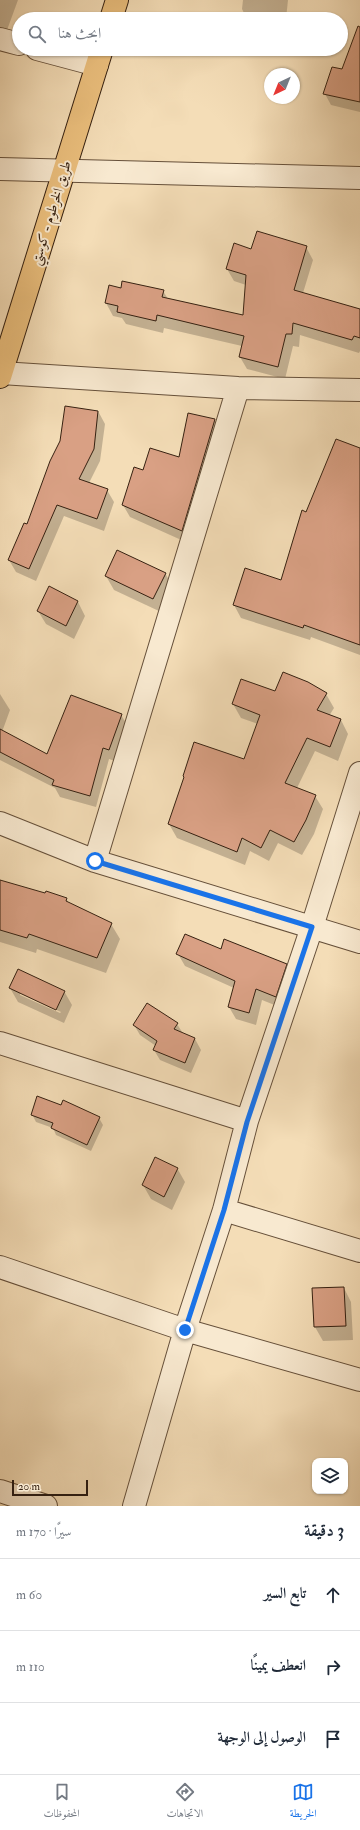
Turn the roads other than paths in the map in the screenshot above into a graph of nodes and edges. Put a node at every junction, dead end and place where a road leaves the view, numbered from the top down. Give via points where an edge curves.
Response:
1 (117, 0) edge
2 (114, 12) edge
3 (0, 39) edge
4 (12, 42) edge
5 (100, 57) edge
6 (0, 169) edge
7 (64, 172) junction
8 (360, 178) edge
9 (1, 375) edge
10 (238, 388) junction
11 (360, 390) edge
12 (360, 773) edge
13 (0, 823) edge
14 (95, 861) junction
15 (312, 927) junction
16 (360, 942) edge
17 (0, 1043) edge
18 (247, 1122) junction
19 (224, 1210) junction
20 (360, 1251) edge
21 (0, 1267) edge
22 (185, 1330) junction
23 (360, 1380) edge
24 (0, 1491) edge
25 (46, 1506) edge
26 (134, 1506) edge

1 - 2 highway
3 - 4 street
5 - 7 highway, طريق الخرطوم - كوستي
6 - 7 street
7 - 8 street
7 - 9 highway, طريق الخرطوم - كوستي
9 - 10 street
10 - 11 street
10 - 14 street
12 - 15 street
13 - 14 street
14 - 15 street
15 - 16 street
15 - 18 street
17 - 18 street
18 - 19 street
19 - 20 street
19 - 22 street
21 - 22 street
22 - 23 street
22 - 26 street
24 - 25 street

